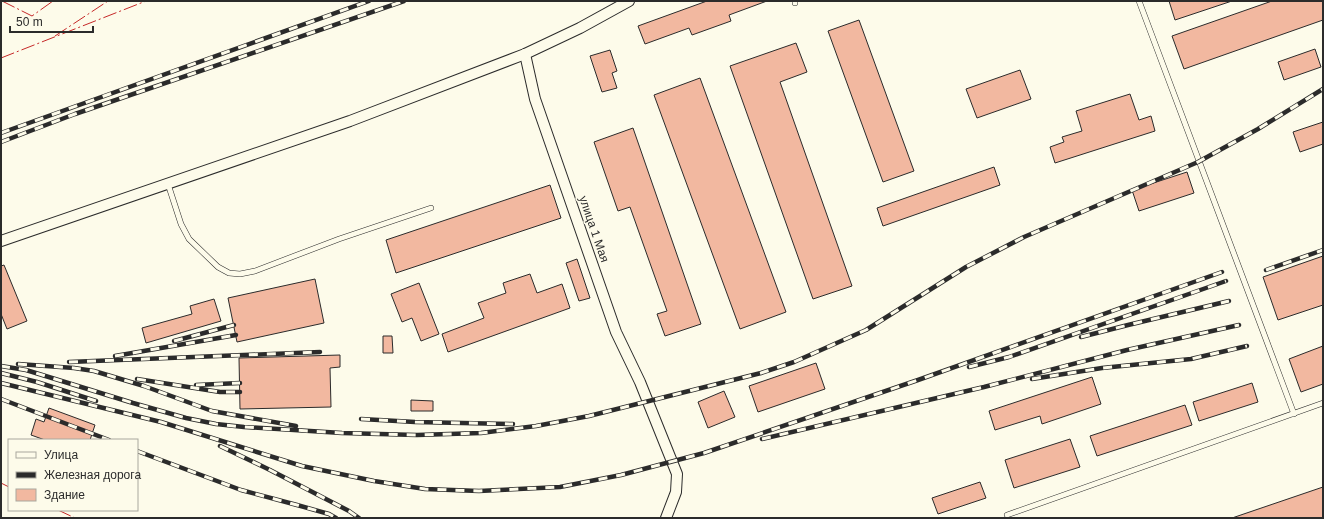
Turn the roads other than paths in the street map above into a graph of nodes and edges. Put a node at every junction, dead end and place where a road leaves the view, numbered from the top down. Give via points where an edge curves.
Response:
1 (629, 1) edge
2 (1139, 1) edge
3 (525, 54) junction
4 (168, 184) junction
5 (431, 208) dead end
6 (1, 241) edge
7 (1323, 403) edge
8 (1294, 414) junction
9 (1006, 515) dead end
10 (666, 518) edge

1 - 3 street
2 - 8 lane
3 - 4 street via 350,121
3 - 10 street, улица 1 Мая via 535,99 616,332 640,382 677,474 676,492
4 - 5 lane via 181,224 189,239 218,267 240,274 255,271
4 - 6 street
7 - 8 lane
8 - 9 lane

